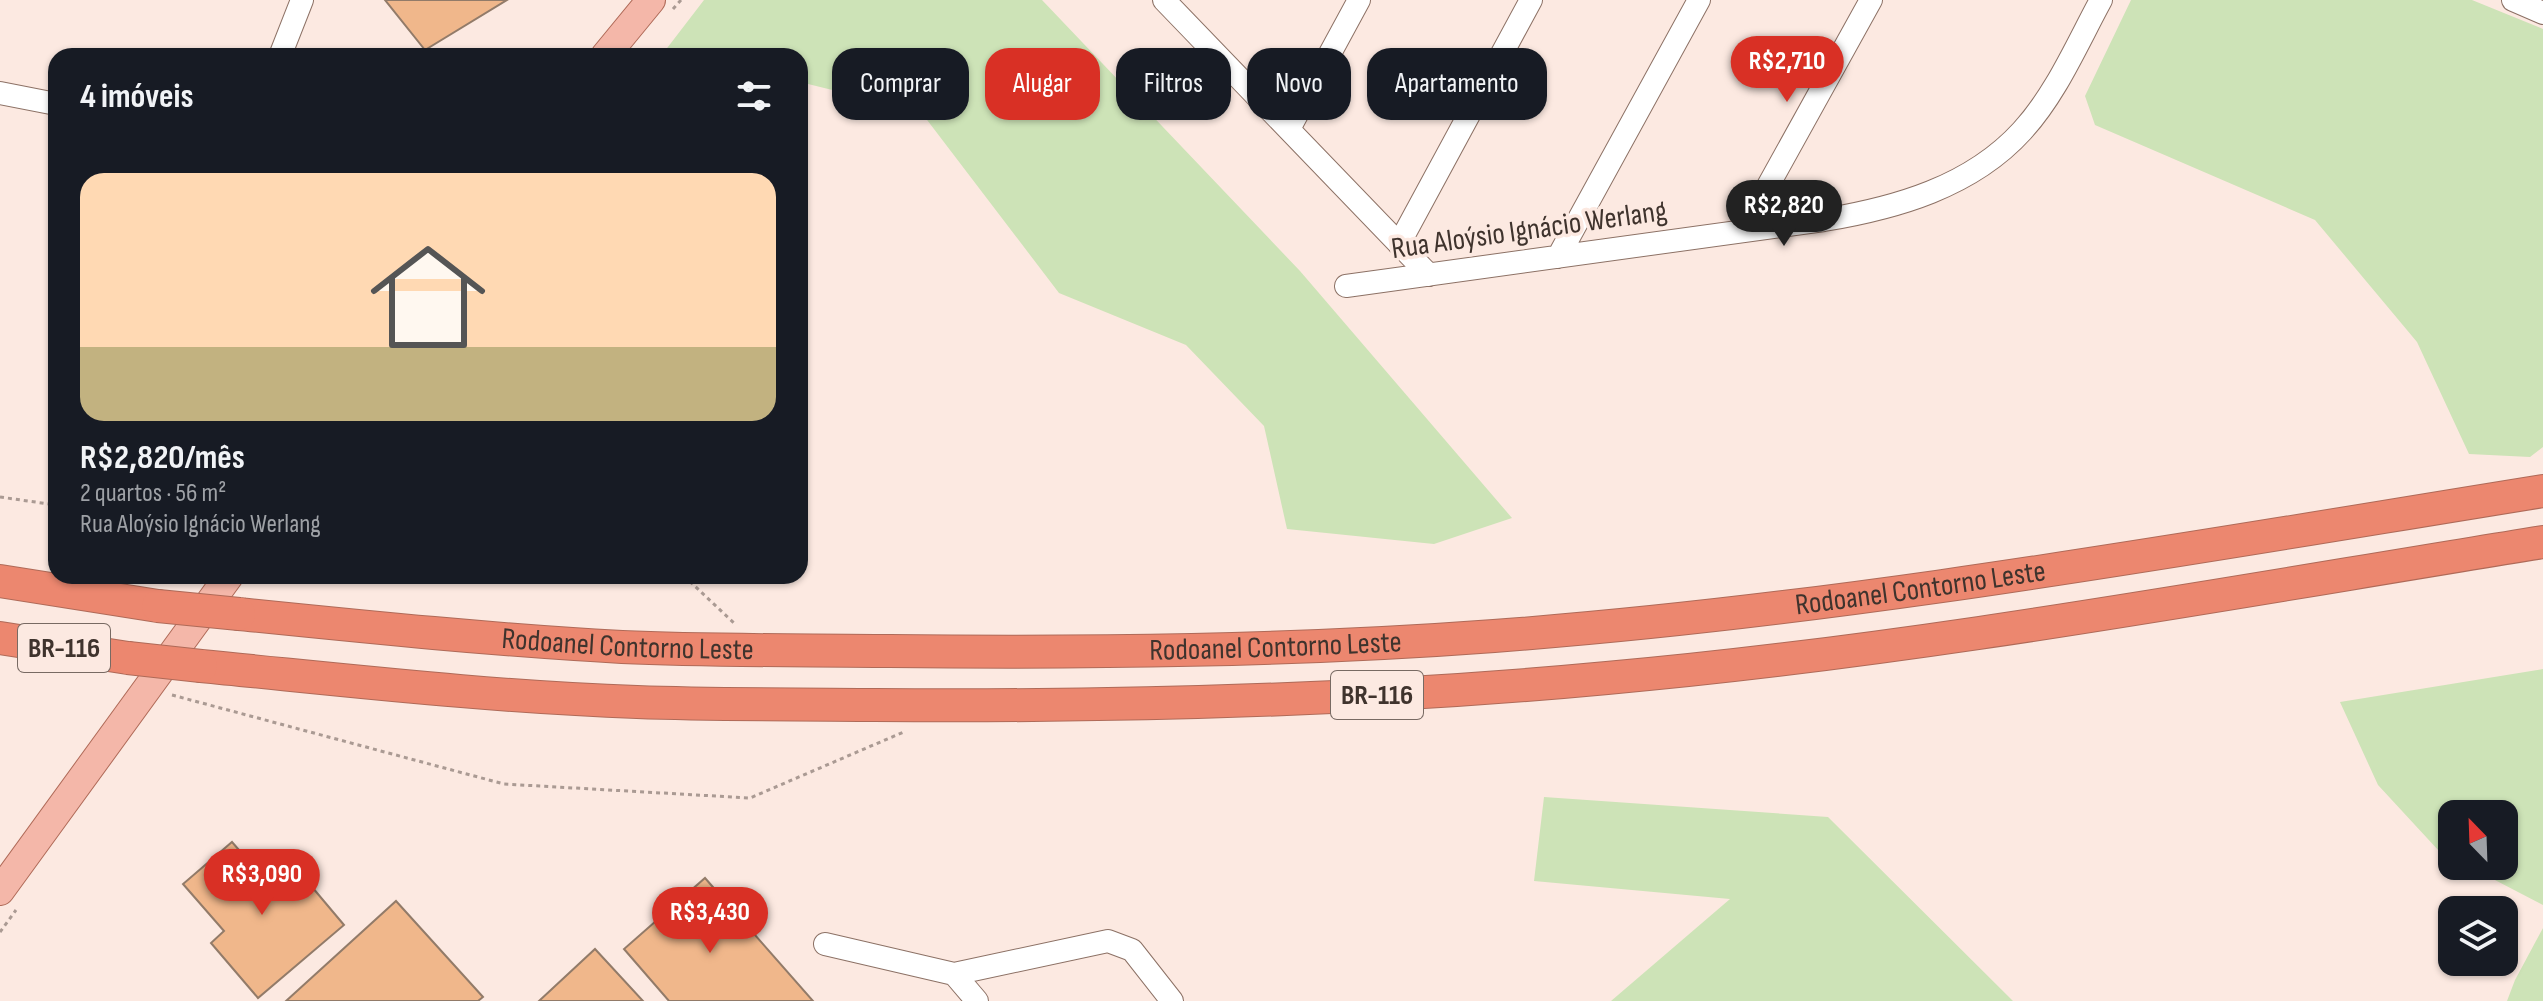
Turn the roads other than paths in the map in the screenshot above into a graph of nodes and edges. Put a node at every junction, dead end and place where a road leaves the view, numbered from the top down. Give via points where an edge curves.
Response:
1 (302, 0) edge
2 (651, 0) edge
3 (1359, 0) edge
4 (1531, 0) edge
5 (1699, 0) edge
6 (1871, 0) edge
7 (2101, 0) edge
8 (2513, 0) edge
9 (1175, 4) edge
10 (2543, 13) edge
11 (283, 48) edge
12 (612, 48) edge
13 (0, 93) edge
14 (48, 102) edge
15 (1289, 129) junction
16 (1743, 231) junction
17 (1399, 244) junction
18 (1558, 257) junction
19 (1429, 275) junction
20 (1346, 286) dead end
21 (2543, 474) edge
22 (2543, 491) edge
23 (2479, 501) junction
24 (2543, 542) edge
25 (0, 581) edge
26 (223, 584) edge
27 (0, 638) edge
28 (0, 891) edge
29 (825, 944) dead end
30 (954, 974) junction
31 (977, 1001) edge
32 (1172, 1001) edge

1 - 11 street
2 - 12 main road
3 - 15 street
4 - 17 street
5 - 18 street
6 - 16 street
7 - 16 street, Rua Aloýsio Ignácio Werlang via 2041,106 2001,152 1975,170 1893,205
8 - 10 street
9 - 15 street
13 - 14 street
15 - 17 street
16 - 18 street, Rua Aloýsio Ignácio Werlang
17 - 19 street
18 - 19 street, Rua Aloýsio Ignácio Werlang
19 - 20 street, Rua Aloýsio Ignácio Werlang
21 - 23 street
22 - 23 highway, Rodoanel Contorno Leste / BR-116
23 - 25 highway, Rodoanel Contorno Leste / BR-116, bridge via 1856,597 1496,636 1259,648 1102,652 544,642 158,606
24 - 27 highway, Rodoanel Contorno Leste / BR-116, bridge via 1840,652 1611,678 1354,696 1081,706 651,702 201,666
26 - 28 main road
29 - 30 street
30 - 31 street
30 - 32 street via 1108,941 1132,950

